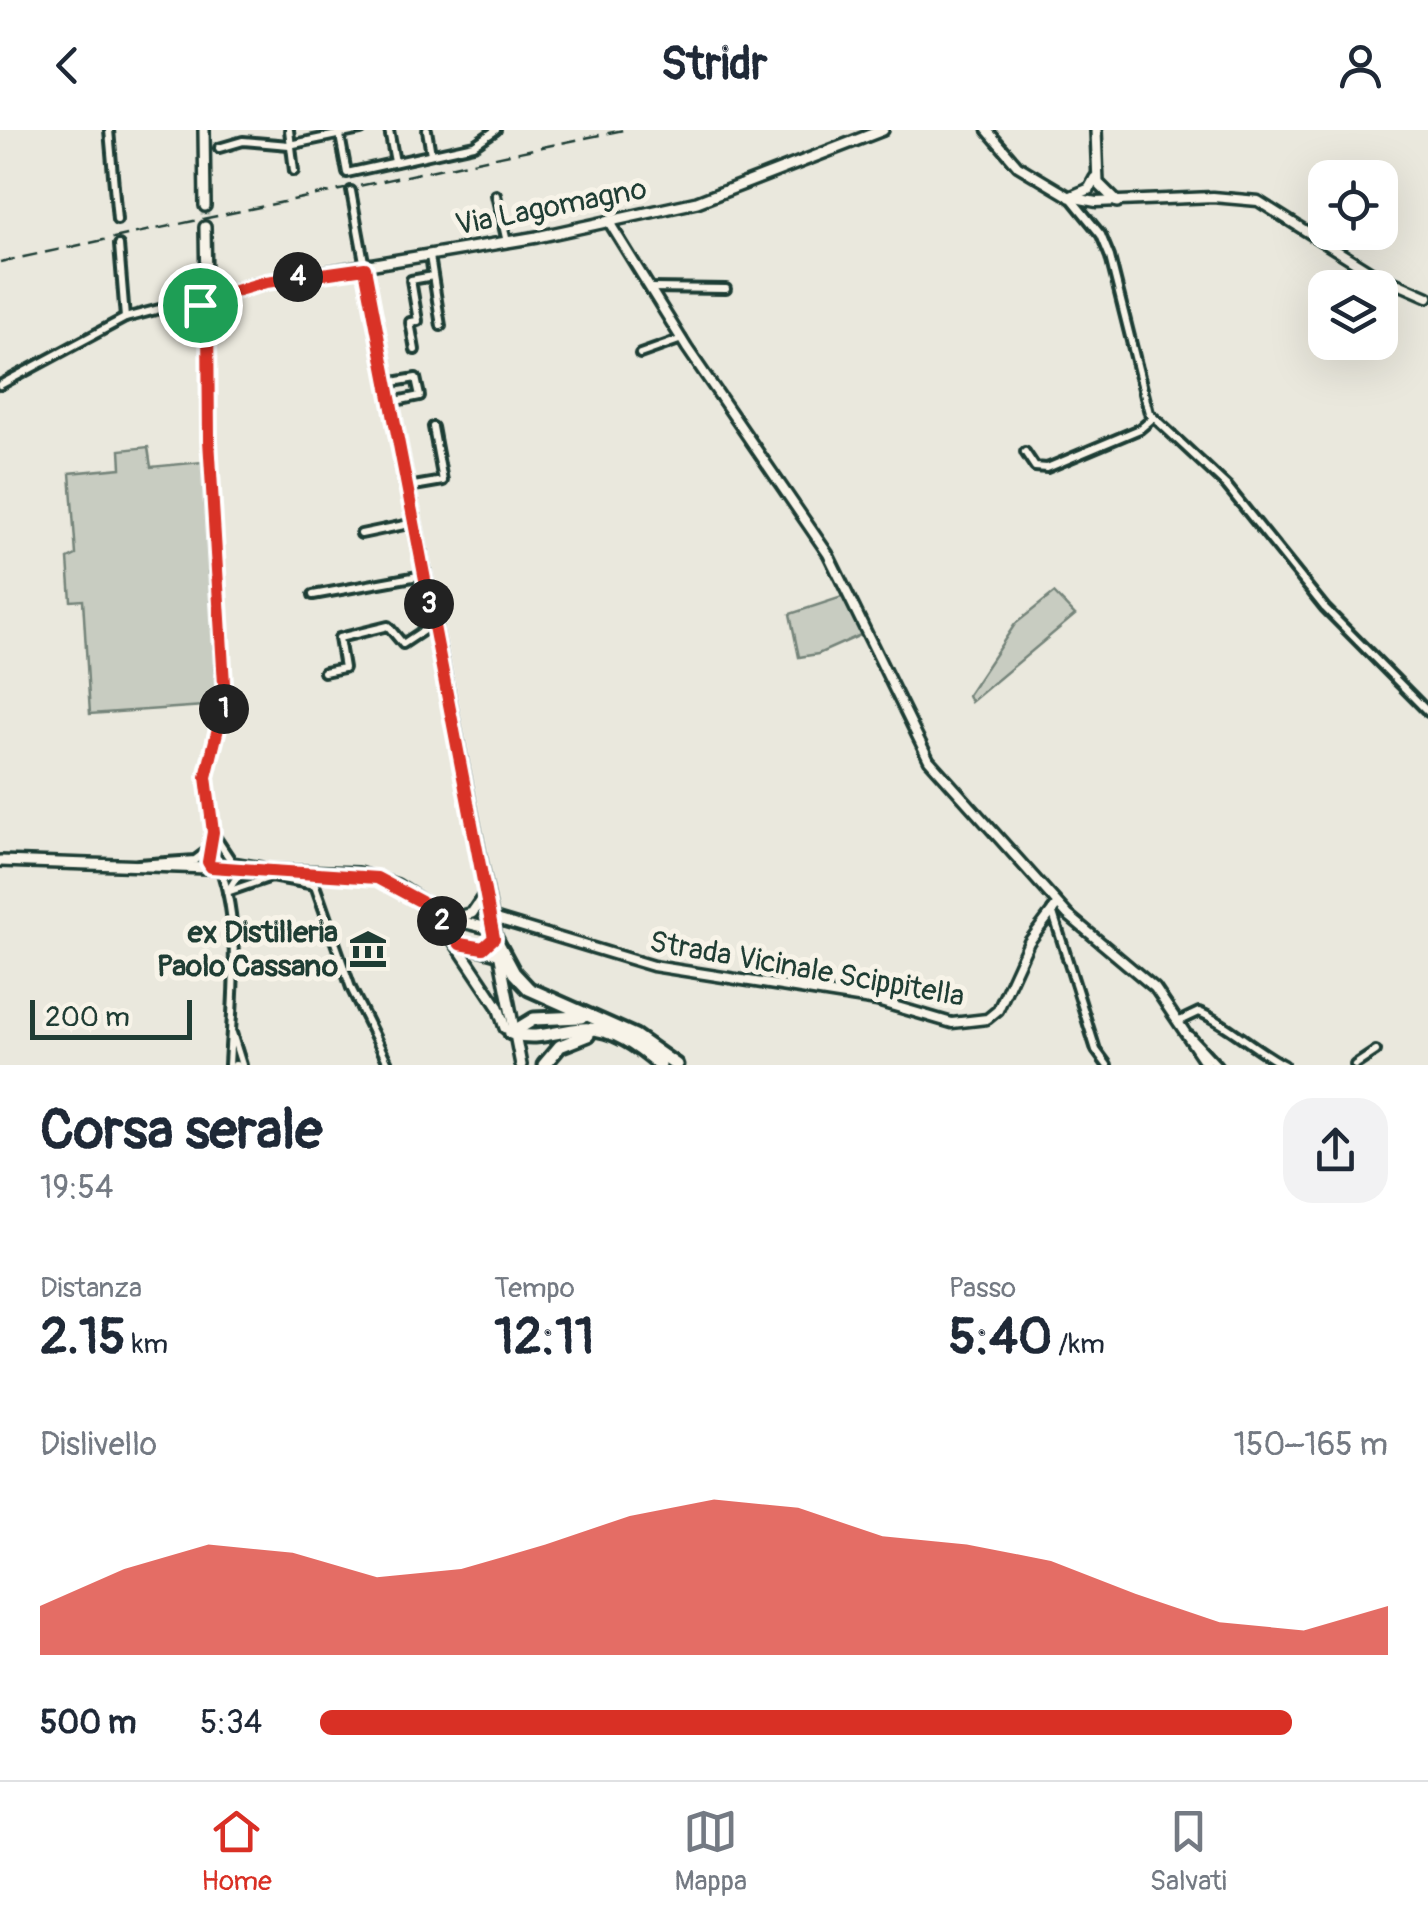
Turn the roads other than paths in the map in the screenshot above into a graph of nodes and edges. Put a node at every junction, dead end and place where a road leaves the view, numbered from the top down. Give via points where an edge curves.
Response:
1 (110, 130) edge
2 (204, 130) edge
3 (289, 130) edge
4 (361, 130) edge
5 (390, 130) edge
6 (426, 130) edge
7 (883, 130) edge
8 (987, 130) edge
9 (1096, 130) edge
10 (496, 131) edge
11 (339, 133) edge
12 (289, 145) junction
13 (220, 148) dead end
14 (431, 154) junction
15 (396, 162) junction
16 (294, 170) dead end
17 (1096, 180) junction
18 (351, 190) dead end
19 (496, 195) dead end
20 (1070, 197) junction
21 (1092, 202) junction
22 (1117, 202) junction
23 (205, 206) tunnel mouth
24 (117, 220) dead end
25 (609, 222) junction
26 (205, 228) tunnel mouth
27 (507, 242) junction
28 (119, 245) dead end
29 (430, 256) junction
30 (365, 268) junction
31 (433, 276) junction
32 (206, 288) junction
33 (650, 288) junction
34 (726, 289) dead end
35 (218, 296) junction
36 (1428, 298) edge
37 (198, 300) junction
38 (208, 310) junction
39 (125, 318) junction
40 (441, 326) dead end
41 (682, 340) junction
42 (416, 350) dead end
43 (640, 354) dead end
44 (387, 383) junction
45 (0, 385) edge
46 (391, 402) junction
47 (1154, 418) junction
48 (433, 427) dead end
49 (1025, 452) dead end
50 (407, 488) junction
51 (414, 523) junction
52 (361, 534) dead end
53 (424, 575) junction
54 (313, 595) dead end
55 (433, 624) junction
56 (324, 672) dead end
57 (1428, 712) edge
58 (214, 844) junction
59 (0, 862) edge
60 (134, 865) junction
61 (216, 867) junction
62 (266, 870) junction
63 (227, 892) junction
64 (485, 894) junction
65 (431, 907) junction
66 (1054, 907) junction
67 (489, 914) junction
68 (450, 919) junction
69 (493, 934) junction
70 (460, 944) junction
71 (483, 948) junction
72 (497, 954) junction
73 (595, 1018) junction
74 (1178, 1022) junction
75 (231, 1028) junction
76 (1185, 1032) junction
77 (511, 1034) junction
78 (612, 1034) junction
79 (1376, 1052) dead end
80 (235, 1065) edge
81 (389, 1065) edge
82 (518, 1065) edge
83 (544, 1065) edge
84 (660, 1065) edge
85 (676, 1065) edge
86 (1107, 1065) edge
87 (1207, 1065) edge
88 (1217, 1065) edge
89 (1284, 1065) edge
90 (1356, 1065) edge

1 - 24 street
2 - 23 main road
3 - 12 street
4 - 11 street
5 - 15 street
6 - 14 street
7 - 25 main road, Via Lagomagno via 720,196
8 - 20 street via 1018,166
9 - 17 main road
10 - 14 street via 474,145
11 - 12 street
11 - 15 street via 347,173
12 - 13 street via 243,141
12 - 16 street
14 - 15 street
17 - 20 main road
17 - 21 main road via 1099,194
17 - 22 main road
18 - 30 street
19 - 27 street
20 - 21 street
20 - 47 street via 1110,257 1142,398
21 - 22 street
22 - 36 street via 1258,201 1371,272
25 - 27 main road, Via Lagomagno
25 - 33 street
26 - 32 main road
27 - 29 main road, Via Lagomagno
28 - 39 street
29 - 30 main road, Via Lagomagno
29 - 31 street
30 - 35 main road, Via Lagomagno
30 - 44 main road
31 - 40 street
31 - 42 street via 411,280
32 - 35 main road
32 - 37 main road
33 - 34 street
33 - 41 street
35 - 38 main road
37 - 38 main road
37 - 39 street
38 - 58 street via 225,700 206,777
39 - 45 street
41 - 43 street
41 - 66 street via 828,554 929,760
44 - 46 main road
44 - 46 street via 416,378 420,396
46 - 50 main road
47 - 49 street via 1047,468 1034,467
47 - 57 street via 1227,486 1326,608
48 - 50 street via 443,481
50 - 51 main road
51 - 52 street
51 - 53 main road
53 - 54 street
53 - 55 main road
55 - 56 street via 403,644 388,626 339,638 344,668
55 - 64 main road
58 - 60 street via 195,860
58 - 61 street
58 - 62 street via 232,862
59 - 60 main road
60 - 61 main road
61 - 62 main road
61 - 63 street
62 - 63 street via 238,876
62 - 65 main road via 369,876
63 - 75 street
63 - 81 street via 271,877 315,885 348,983
64 - 67 main road
64 - 68 main road via 472,913
65 - 68 main road
65 - 70 main road
66 - 67 street, Strada Vicinale Scippitella via 1029,942 998,1010 982,1020 952,1023 877,1002 653,966
66 - 74 street via 1150,982
66 - 86 street via 1096,1050
67 - 69 main road
68 - 69 main road
69 - 71 main road
69 - 72 main road
69 - 73 highway via 530,989
70 - 71 main road
70 - 82 main road via 498,1007
71 - 72 main road
72 - 77 main road
73 - 77 highway via 534,1019
73 - 85 highway
74 - 76 street
74 - 89 street via 1198,1012 1209,1016
75 - 80 street
75 - 80 street
76 - 87 street
76 - 88 street
77 - 78 highway
77 - 82 main road
78 - 83 highway via 577,1038
78 - 84 highway
79 - 90 street

